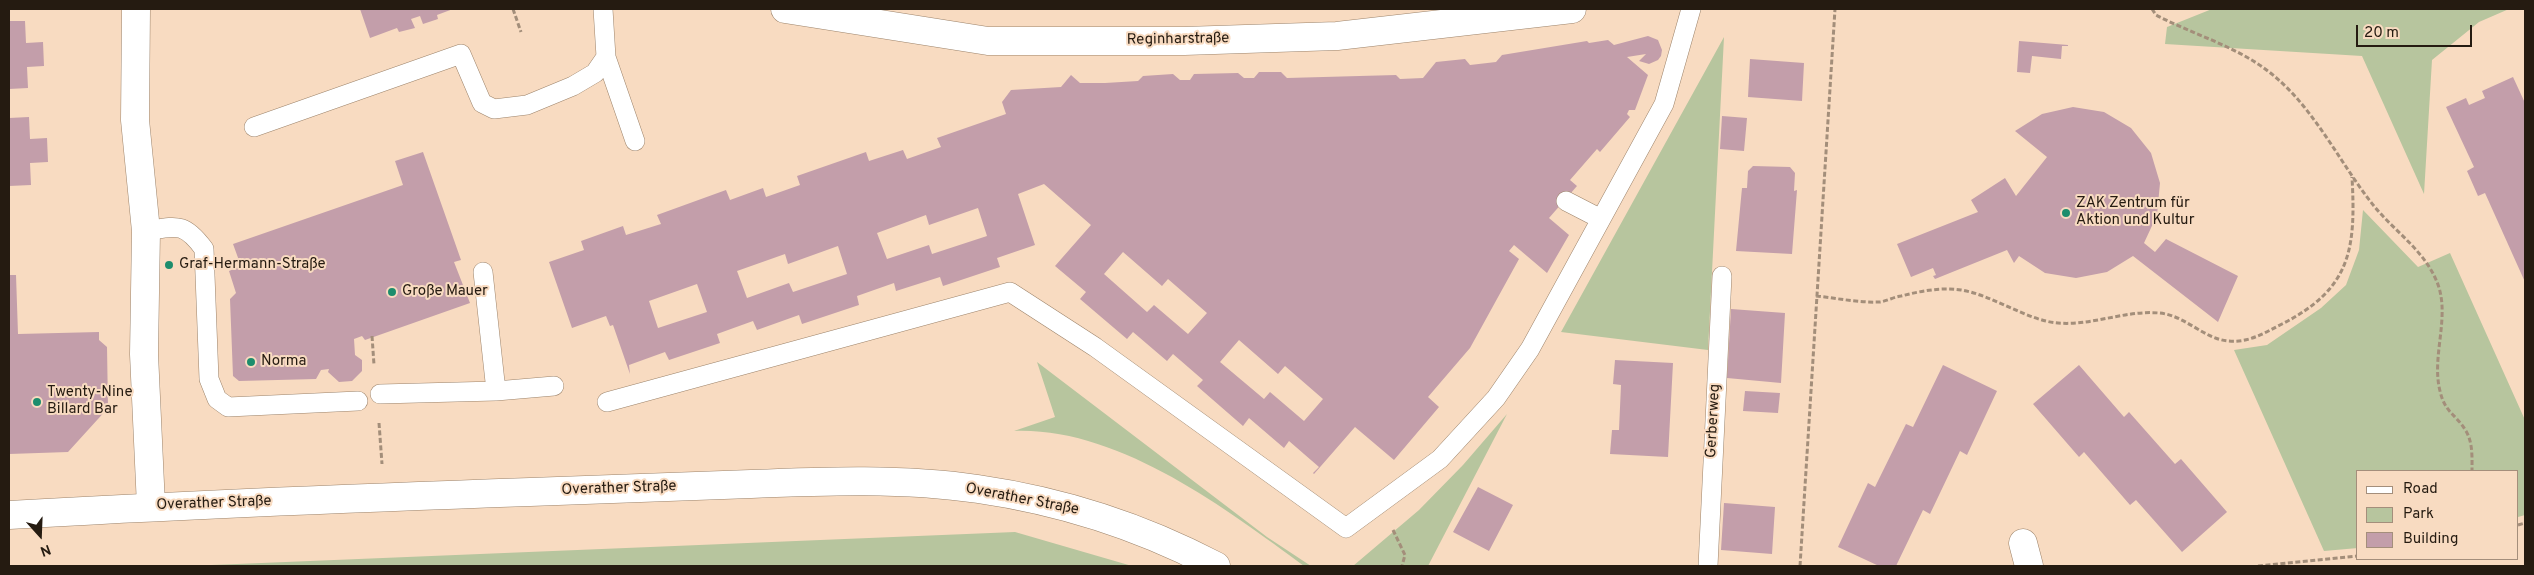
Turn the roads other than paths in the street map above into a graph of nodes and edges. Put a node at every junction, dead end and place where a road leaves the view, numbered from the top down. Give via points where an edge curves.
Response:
1 (136, 9) edge
2 (603, 9) edge
3 (785, 9) edge
4 (1572, 9) edge
5 (1692, 9) edge
6 (606, 56) junction
7 (254, 127) dead end
8 (635, 141) dead end
9 (1566, 201) dead end
10 (1601, 219) junction
11 (146, 231) junction
12 (484, 272) dead end
13 (1722, 276) dead end
14 (554, 386) dead end
15 (496, 391) junction
16 (380, 394) dead end
17 (358, 401) dead end
18 (607, 402) dead end
19 (151, 506) junction
20 (9, 515) edge
21 (1216, 566) edge
22 (1708, 566) edge

1 - 11 street via 135,120
2 - 6 lane
3 - 4 street, Reginharstraße via 988,41 1184,41 1337,36
5 - 10 lane via 1664,104
6 - 7 lane via 595,73 526,105 494,109 482,103 461,54
6 - 8 lane
9 - 10 lane
10 - 18 lane via 1530,349 1496,398 1440,459 1346,528 1095,347 1010,292
11 - 17 lane via 176,226 192,233 204,249 209,379 216,399 228,407
11 - 19 street via 144,354
12 - 15 lane
13 - 22 lane, Gerberweg
14 - 15 lane
15 - 16 lane
19 - 20 street, Overather Straße
19 - 21 street, Overather Straße via 798,482 892,482 978,489 1099,516 1144,532

